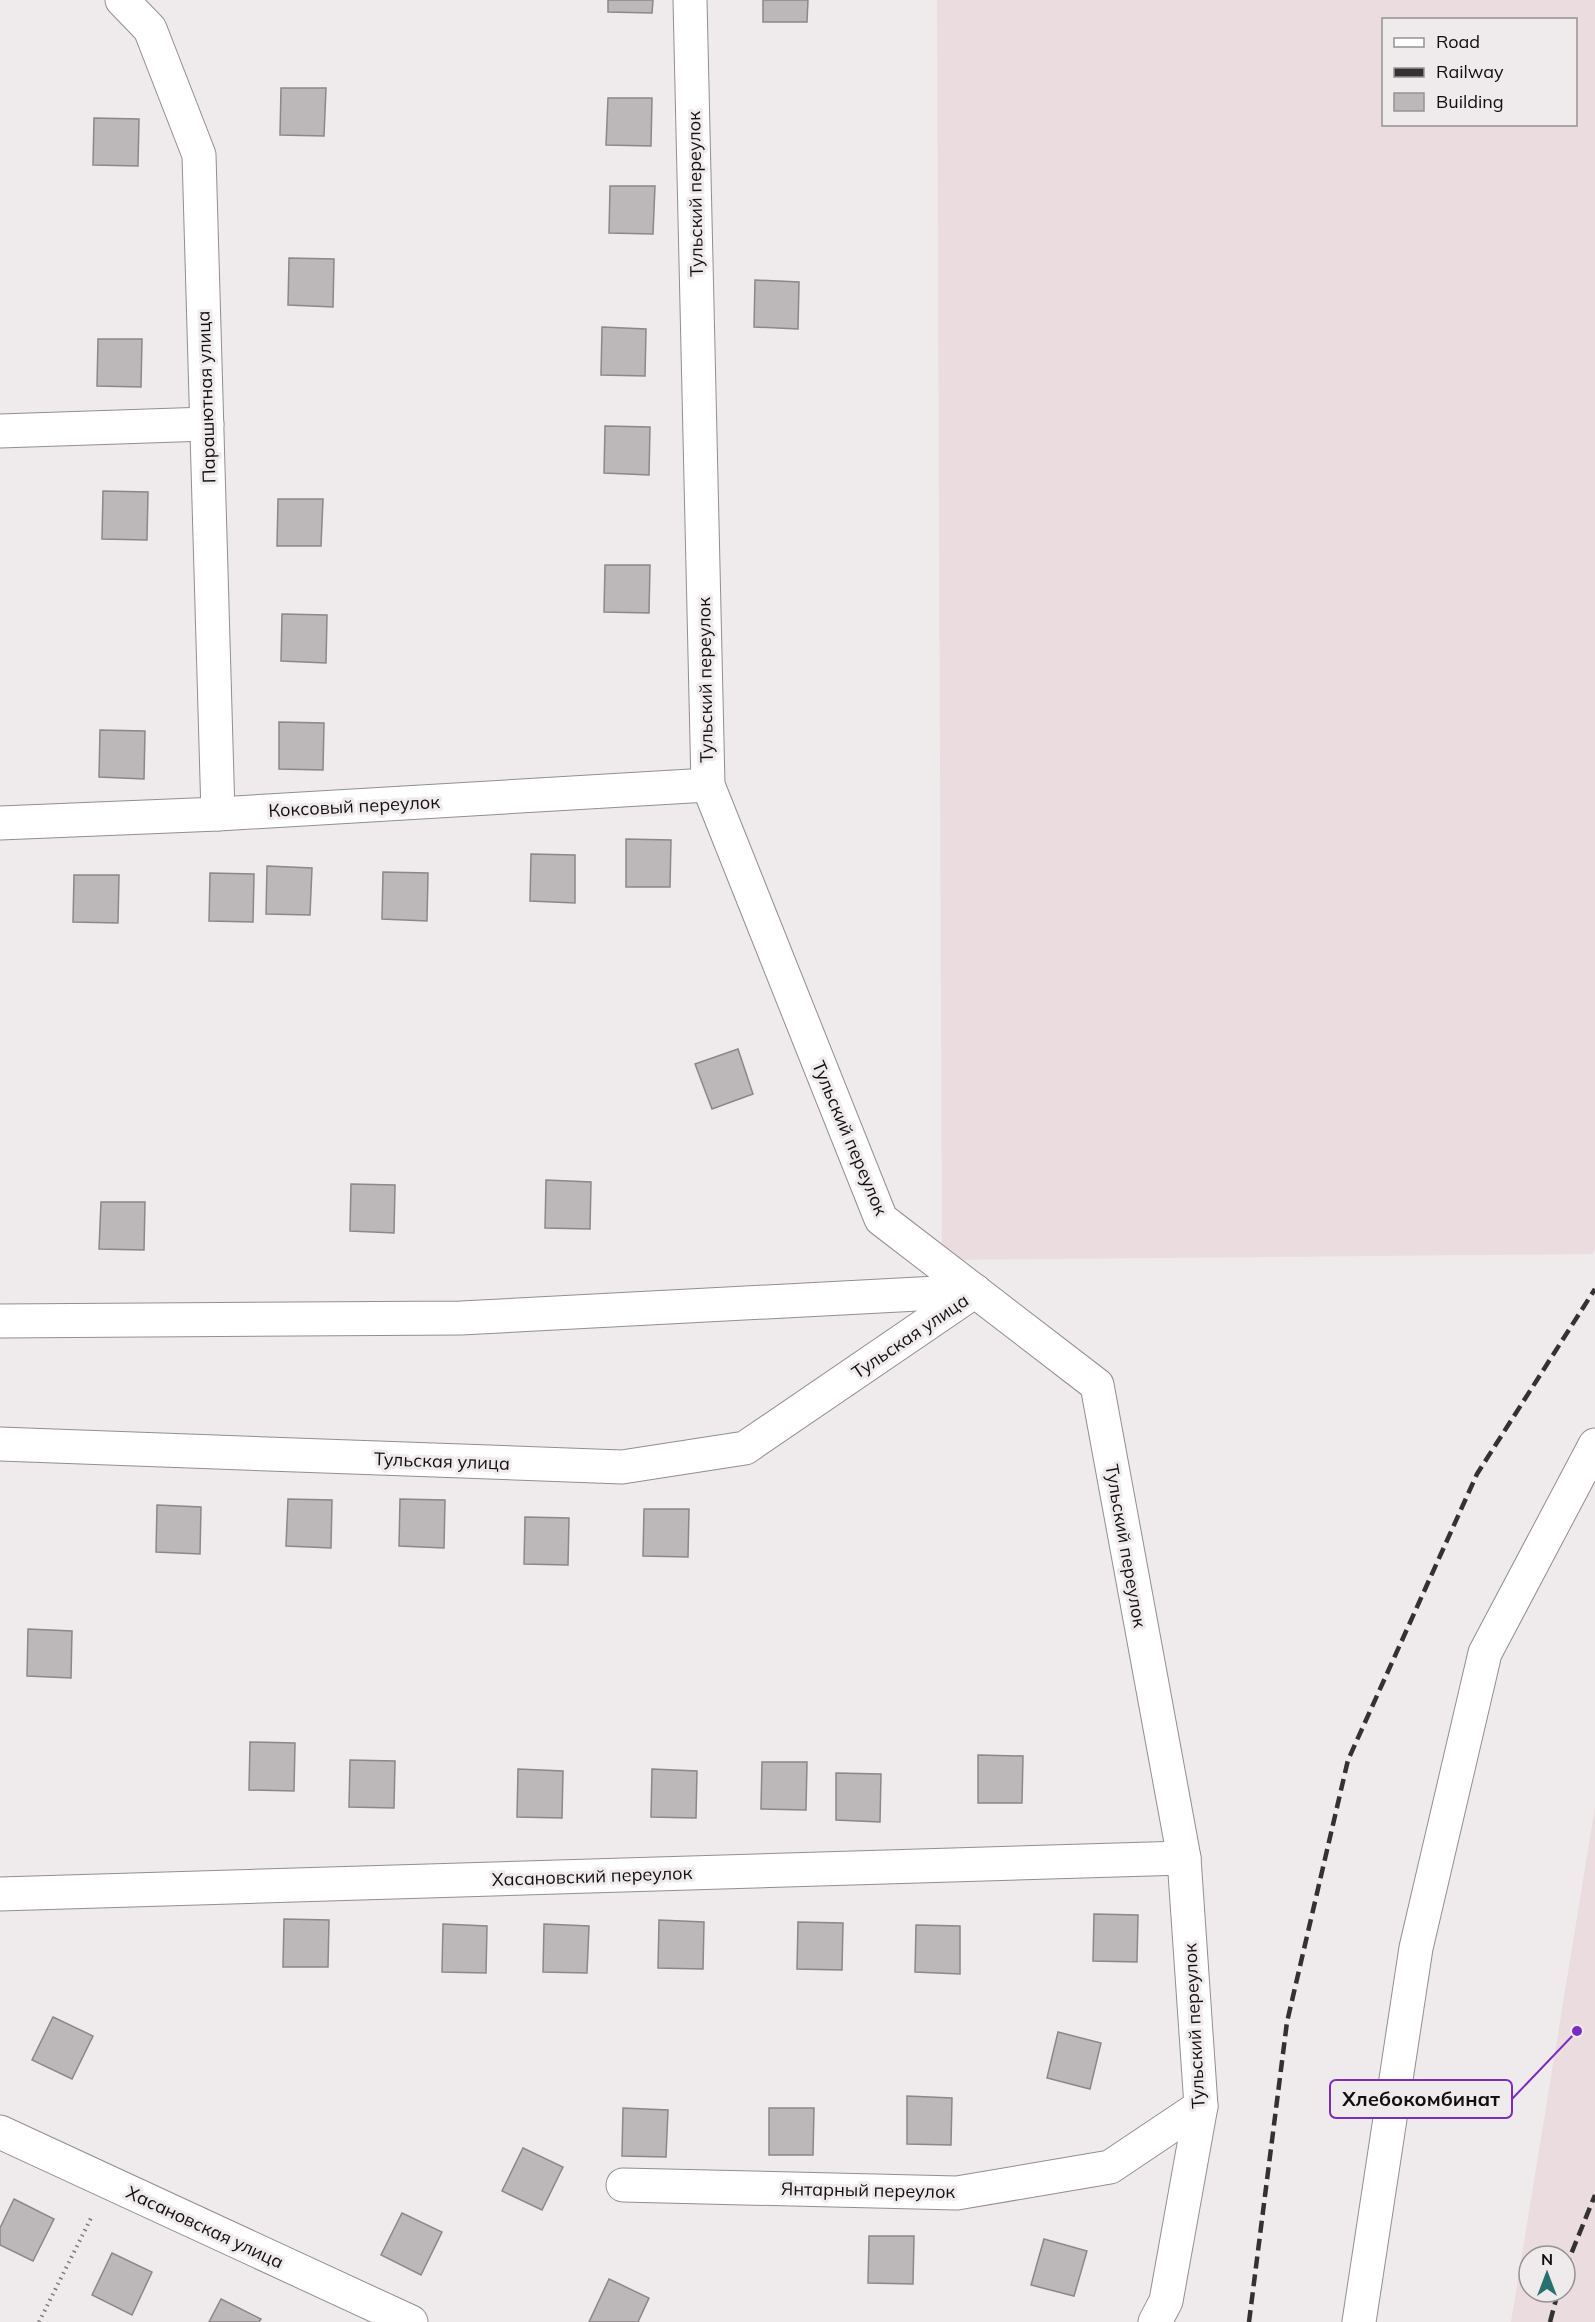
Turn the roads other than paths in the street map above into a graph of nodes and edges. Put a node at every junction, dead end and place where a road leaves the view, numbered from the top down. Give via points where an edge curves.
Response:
1 (122, 0) edge
2 (690, 0) edge
3 (207, 424) junction
4 (0, 431) edge
5 (708, 784) junction
6 (218, 814) junction
7 (0, 823) edge
8 (975, 1291) junction
9 (0, 1321) edge
10 (0, 1444) edge
11 (1595, 1445) edge
12 (1184, 1858) junction
13 (0, 1894) edge
14 (1201, 2106) junction
15 (0, 2132) edge
16 (623, 2185) dead end
17 (411, 2322) edge
18 (1155, 2322) edge
19 (1359, 2322) edge

1 - 3 street, Парашютная улица via 150,29 199,155
2 - 5 street, Тульский переулок
3 - 4 street
3 - 6 street, Парашютная улица
5 - 6 street, Коксовый переулок
5 - 8 street, Тульский переулок via 881,1218
6 - 7 street, Коксовый переулок
8 - 9 street, Тульская улица via 461,1318
8 - 10 street, Тульская улица via 745,1448 723,1452 622,1467
8 - 12 street, Тульский переулок via 1097,1385
11 - 19 street via 1485,1653 1416,1948
12 - 13 street, Хасановский переулок
12 - 14 street, Тульский переулок
14 - 16 street, Янтарный переулок via 1110,2167 957,2193
14 - 18 street, Тульский переулок via 1166,2301
15 - 17 street, Хасановская улица

